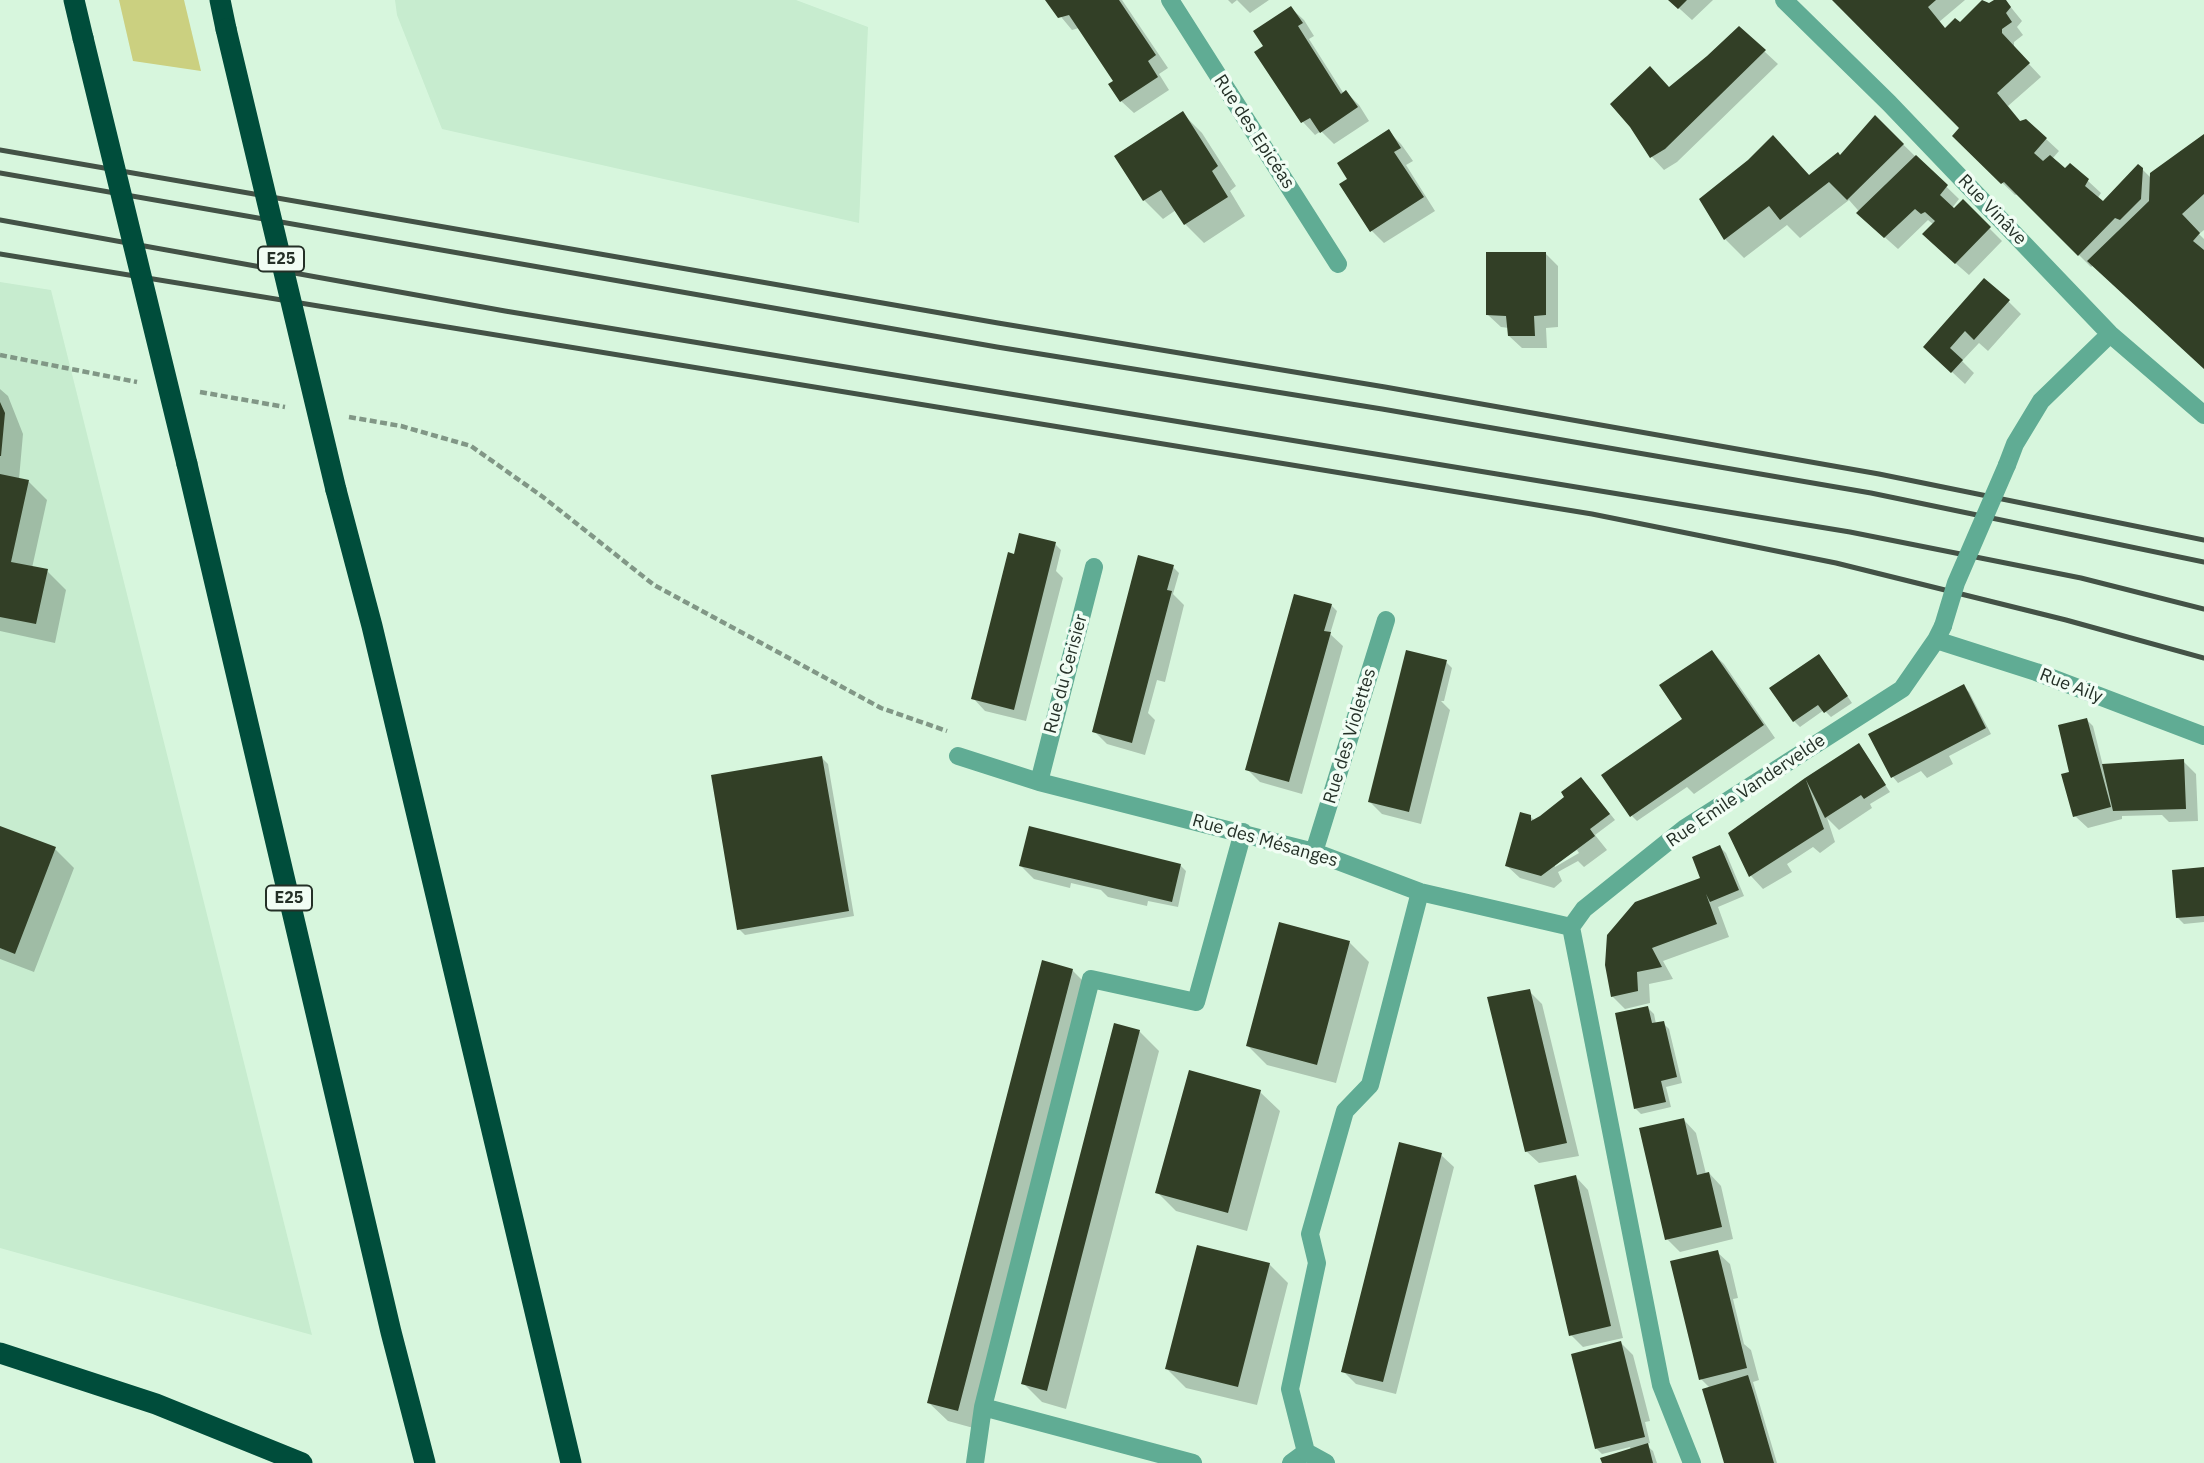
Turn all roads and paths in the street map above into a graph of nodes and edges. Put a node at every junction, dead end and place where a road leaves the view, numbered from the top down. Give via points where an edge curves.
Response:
1 (74, 0) edge
2 (220, 0) edge
3 (1170, 0) edge
4 (1784, 0) edge
5 (1338, 264) dead end
6 (2110, 334) junction
7 (0, 355) edge
8 (145, 383) dead end
9 (199, 392) dead end
10 (294, 408) dead end
11 (2204, 415) edge
12 (348, 417) dead end
13 (1094, 567) dead end
14 (1386, 620) dead end
15 (1940, 633) junction
16 (2204, 736) edge
17 (958, 756) joint
18 (1039, 782) junction
19 (1243, 832) junction
20 (1314, 852) junction
21 (1420, 892) junction
22 (1571, 927) junction
23 (0, 1353) edge
24 (983, 1407) junction
25 (1306, 1452) junction
26 (302, 1463) edge
27 (425, 1463) edge
28 (570, 1463) edge
29 (975, 1463) edge
30 (1193, 1463) edge
31 (1291, 1463) edge
32 (1326, 1463) edge
33 (1692, 1463) edge

1 - 27 highway, E25, bridge
2 - 28 highway, E25, bridge
3 - 5 street, Rue des Epicéas
4 - 6 street, Rue Vinâve
6 - 11 street, Rue Vinâve
6 - 15 street, Rue Emile Vandervelde, bridge via 2041,401 2015,444 1956,583
7 - 8 path
9 - 10 path
12 - 17 path via 471,446 654,585 881,708 947,730
13 - 18 street, Rue du Cerisier
14 - 20 street, Rue des Violettes
15 - 16 street, Rue Aily
15 - 22 street, Rue Emile Vandervelde via 1902,689 1685,828 1584,909
17 - 18 street, Rue des Mésanges
18 - 19 street, Rue des Mésanges
19 - 20 street, Rue des Mésanges
19 - 24 street via 1196,1002 1091,979
20 - 21 street, Rue des Mésanges
21 - 22 street, Rue des Mésanges
21 - 25 street via 1370,1085 1345,1111 1310,1234 1317,1263 1290,1389
22 - 33 street via 1661,1385
23 - 26 highway via 156,1404
24 - 29 street
24 - 30 street
25 - 31 street
25 - 32 street

